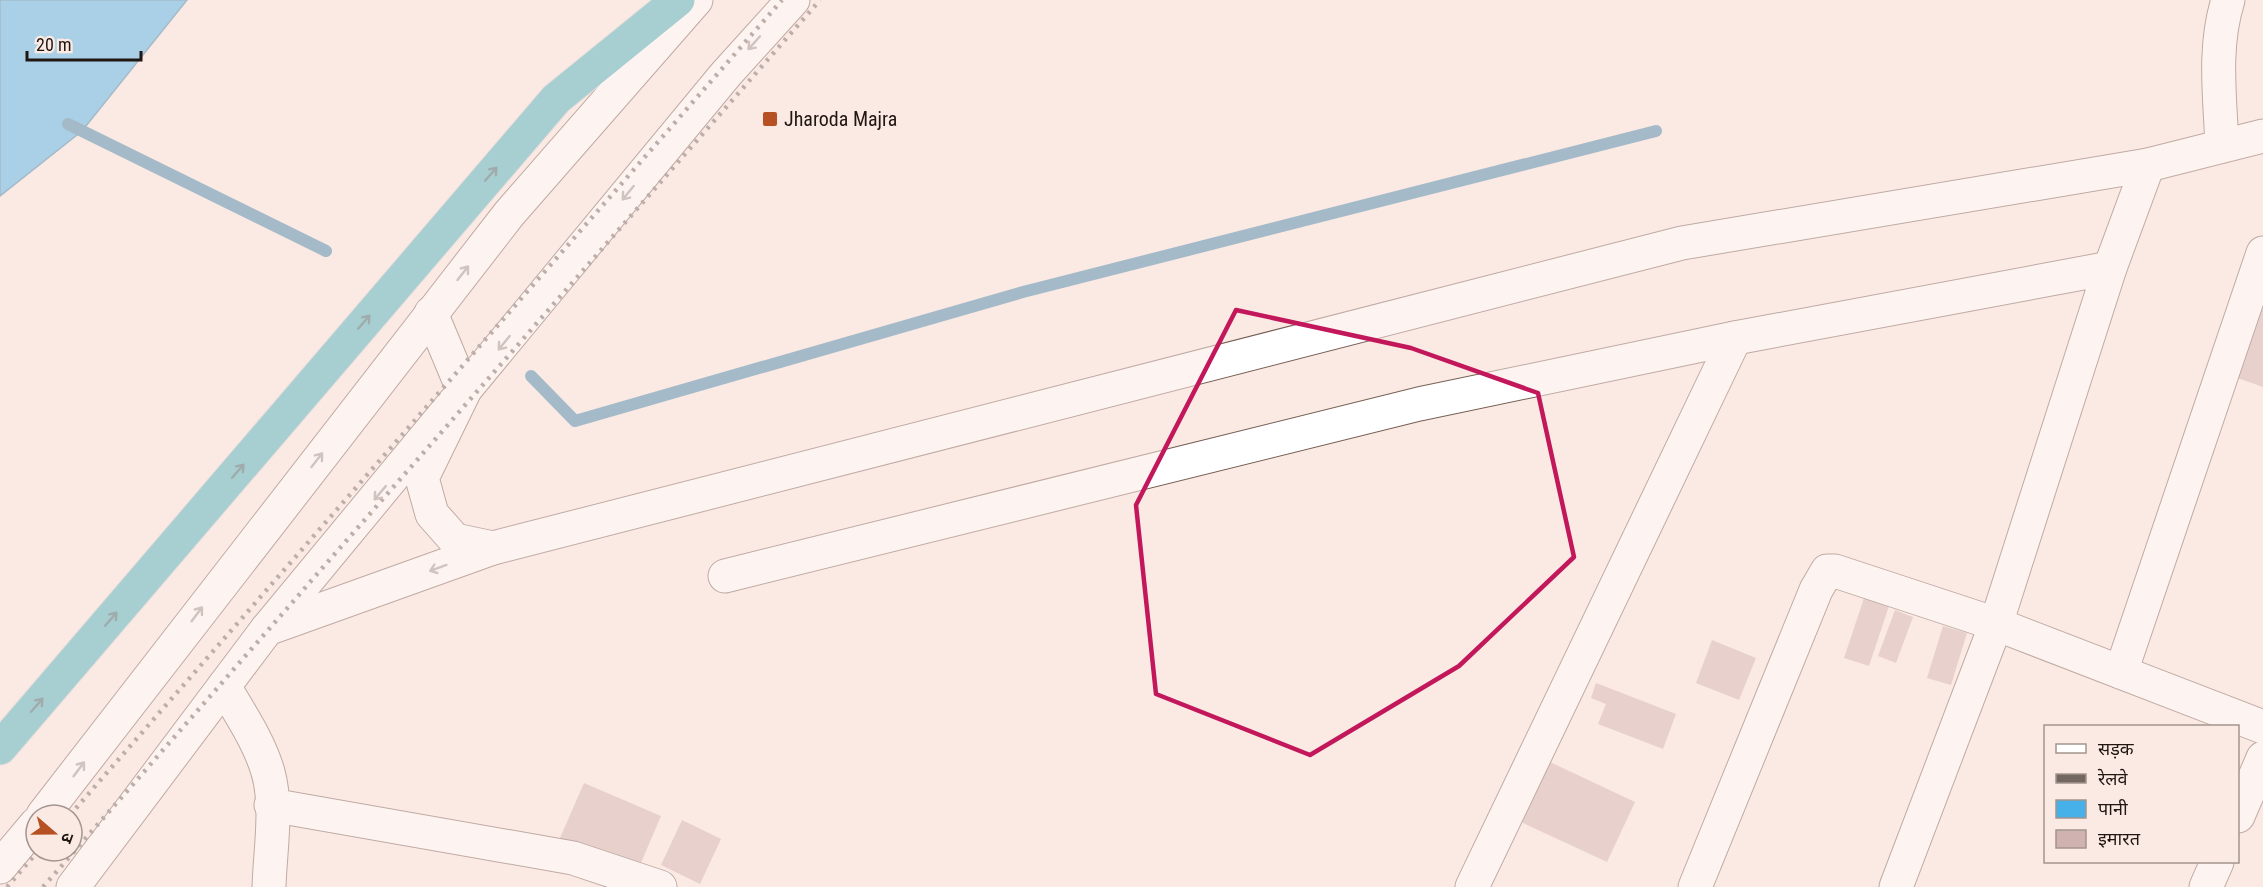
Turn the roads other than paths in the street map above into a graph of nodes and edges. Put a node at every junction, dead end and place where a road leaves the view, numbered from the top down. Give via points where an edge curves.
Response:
1 (678, 0) edge
2 (696, 0) edge
3 (793, 0) edge
4 (2222, 24) edge
5 (2263, 136) edge
6 (2222, 146) junction
7 (2148, 165) junction
8 (2263, 253) edge
9 (2110, 268) junction
10 (431, 313) junction
11 (1735, 338) junction
12 (464, 392) junction
13 (493, 548) junction
14 (725, 576) dead end
15 (1996, 624) junction
16 (267, 629) junction
17 (2121, 672) junction
18 (224, 686) junction
19 (2263, 727) edge
20 (0, 747) edge
21 (2263, 758) edge
22 (52, 803) edge
23 (271, 805) junction
24 (2239, 814) edge
25 (24, 838) edge
26 (2216, 863) edge
27 (0, 867) edge
28 (73, 887) edge
29 (269, 887) edge
30 (660, 887) edge
31 (1472, 887) edge
32 (1695, 887) edge
33 (1896, 887) edge
34 (2206, 887) edge

20 -> 1 highway via 556,99
10 -> 2 street via 509,214
3 -> 12 street via 726,74
4 - 6 street
5 - 6 street
6 - 7 street
7 - 9 street
7 - 13 street via 1682,243
8 - 17 street
9 - 11 street
9 - 15 street
10 - 12 street
22 -> 10 street
11 - 14 street via 1419,404
11 - 31 street
12 - 13 street via 422,478 432,514 455,540
12 -> 16 street
13 -> 16 street
15 - 17 street
15 - 32 street via 1835,570 1827,571
15 - 33 street
16 - 18 street
17 - 19 street
18 - 23 street via 268,773
18 - 28 street
21 - 24 street
23 - 29 street
23 - 30 street via 573,858
25 - 27 street
26 - 34 street

